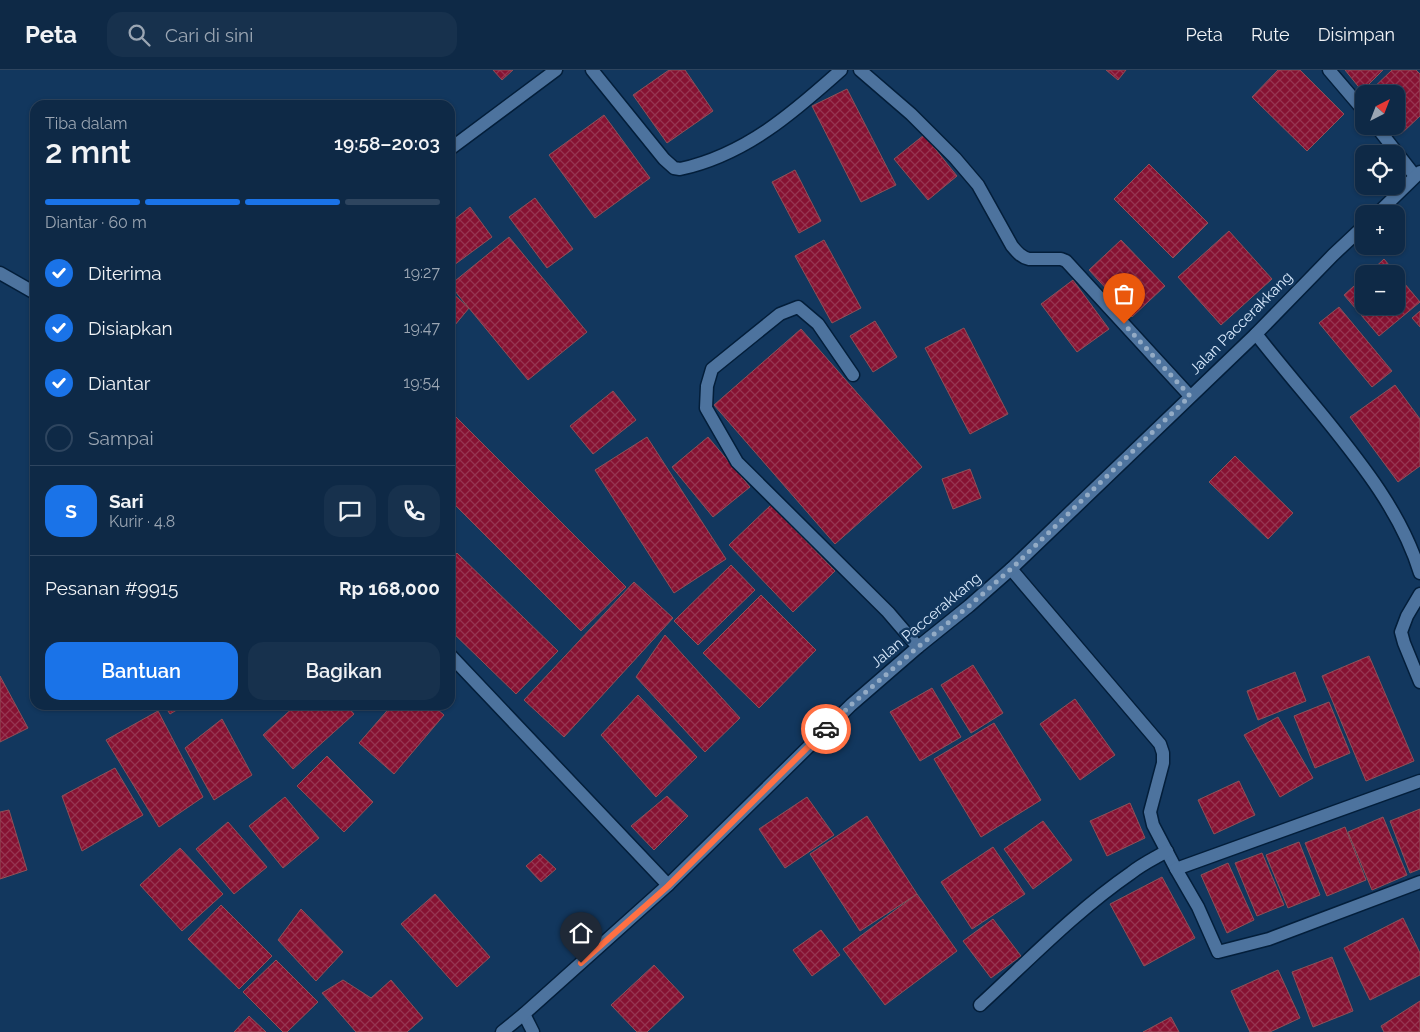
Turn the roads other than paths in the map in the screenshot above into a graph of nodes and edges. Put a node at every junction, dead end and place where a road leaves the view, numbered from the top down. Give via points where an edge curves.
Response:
1 (556, 70) edge
2 (592, 70) edge
3 (841, 70) edge
4 (860, 70) edge
5 (1329, 70) edge
6 (1355, 100) edge
7 (1384, 135) edge
8 (455, 145) edge
9 (1418, 174) edge
10 (1386, 205) edge
11 (1355, 234) edge
12 (0, 273) edge
13 (30, 290) edge
14 (1256, 334) junction
15 (853, 375) dead end
16 (1190, 396) junction
17 (1011, 569) junction
18 (1420, 573) edge
19 (1420, 594) edge
20 (918, 647) junction
21 (455, 660) edge
22 (1420, 682) edge
23 (1420, 781) edge
24 (1167, 851) junction
25 (1176, 869) junction
26 (1420, 882) edge
27 (668, 886) junction
28 (980, 1005) dead end
29 (524, 1014) junction
30 (502, 1032) edge
31 (533, 1032) edge

1 - 8 street
2 - 3 street via 664,159 680,169 733,152 780,122
4 - 16 street via 955,158 978,185 1018,254 1029,259 1066,261
5 - 6 street
7 - 9 street
9 - 10 street
11 - 14 street, Jalan Paccerakkang
12 - 13 street
14 - 16 street, Jalan Paccerakkang
14 - 18 street via 1377,487 1404,531
15 - 20 street via 818,324 798,307 780,314 712,369 706,408 737,462 888,612
16 - 17 street, Jalan Paccerakkang
17 - 20 street, Jalan Paccerakkang
17 - 24 street via 1160,744 1162,763 1150,812
19 - 22 street via 1401,632
20 - 27 street, Jalan Paccerakkang via 851,705
21 - 27 street
23 - 25 street
24 - 25 street
24 - 28 street via 1103,894
25 - 26 street via 1218,952 1269,939
27 - 29 street, Jalan Paccerakkang
29 - 30 street, Jalan Paccerakkang
29 - 31 street

